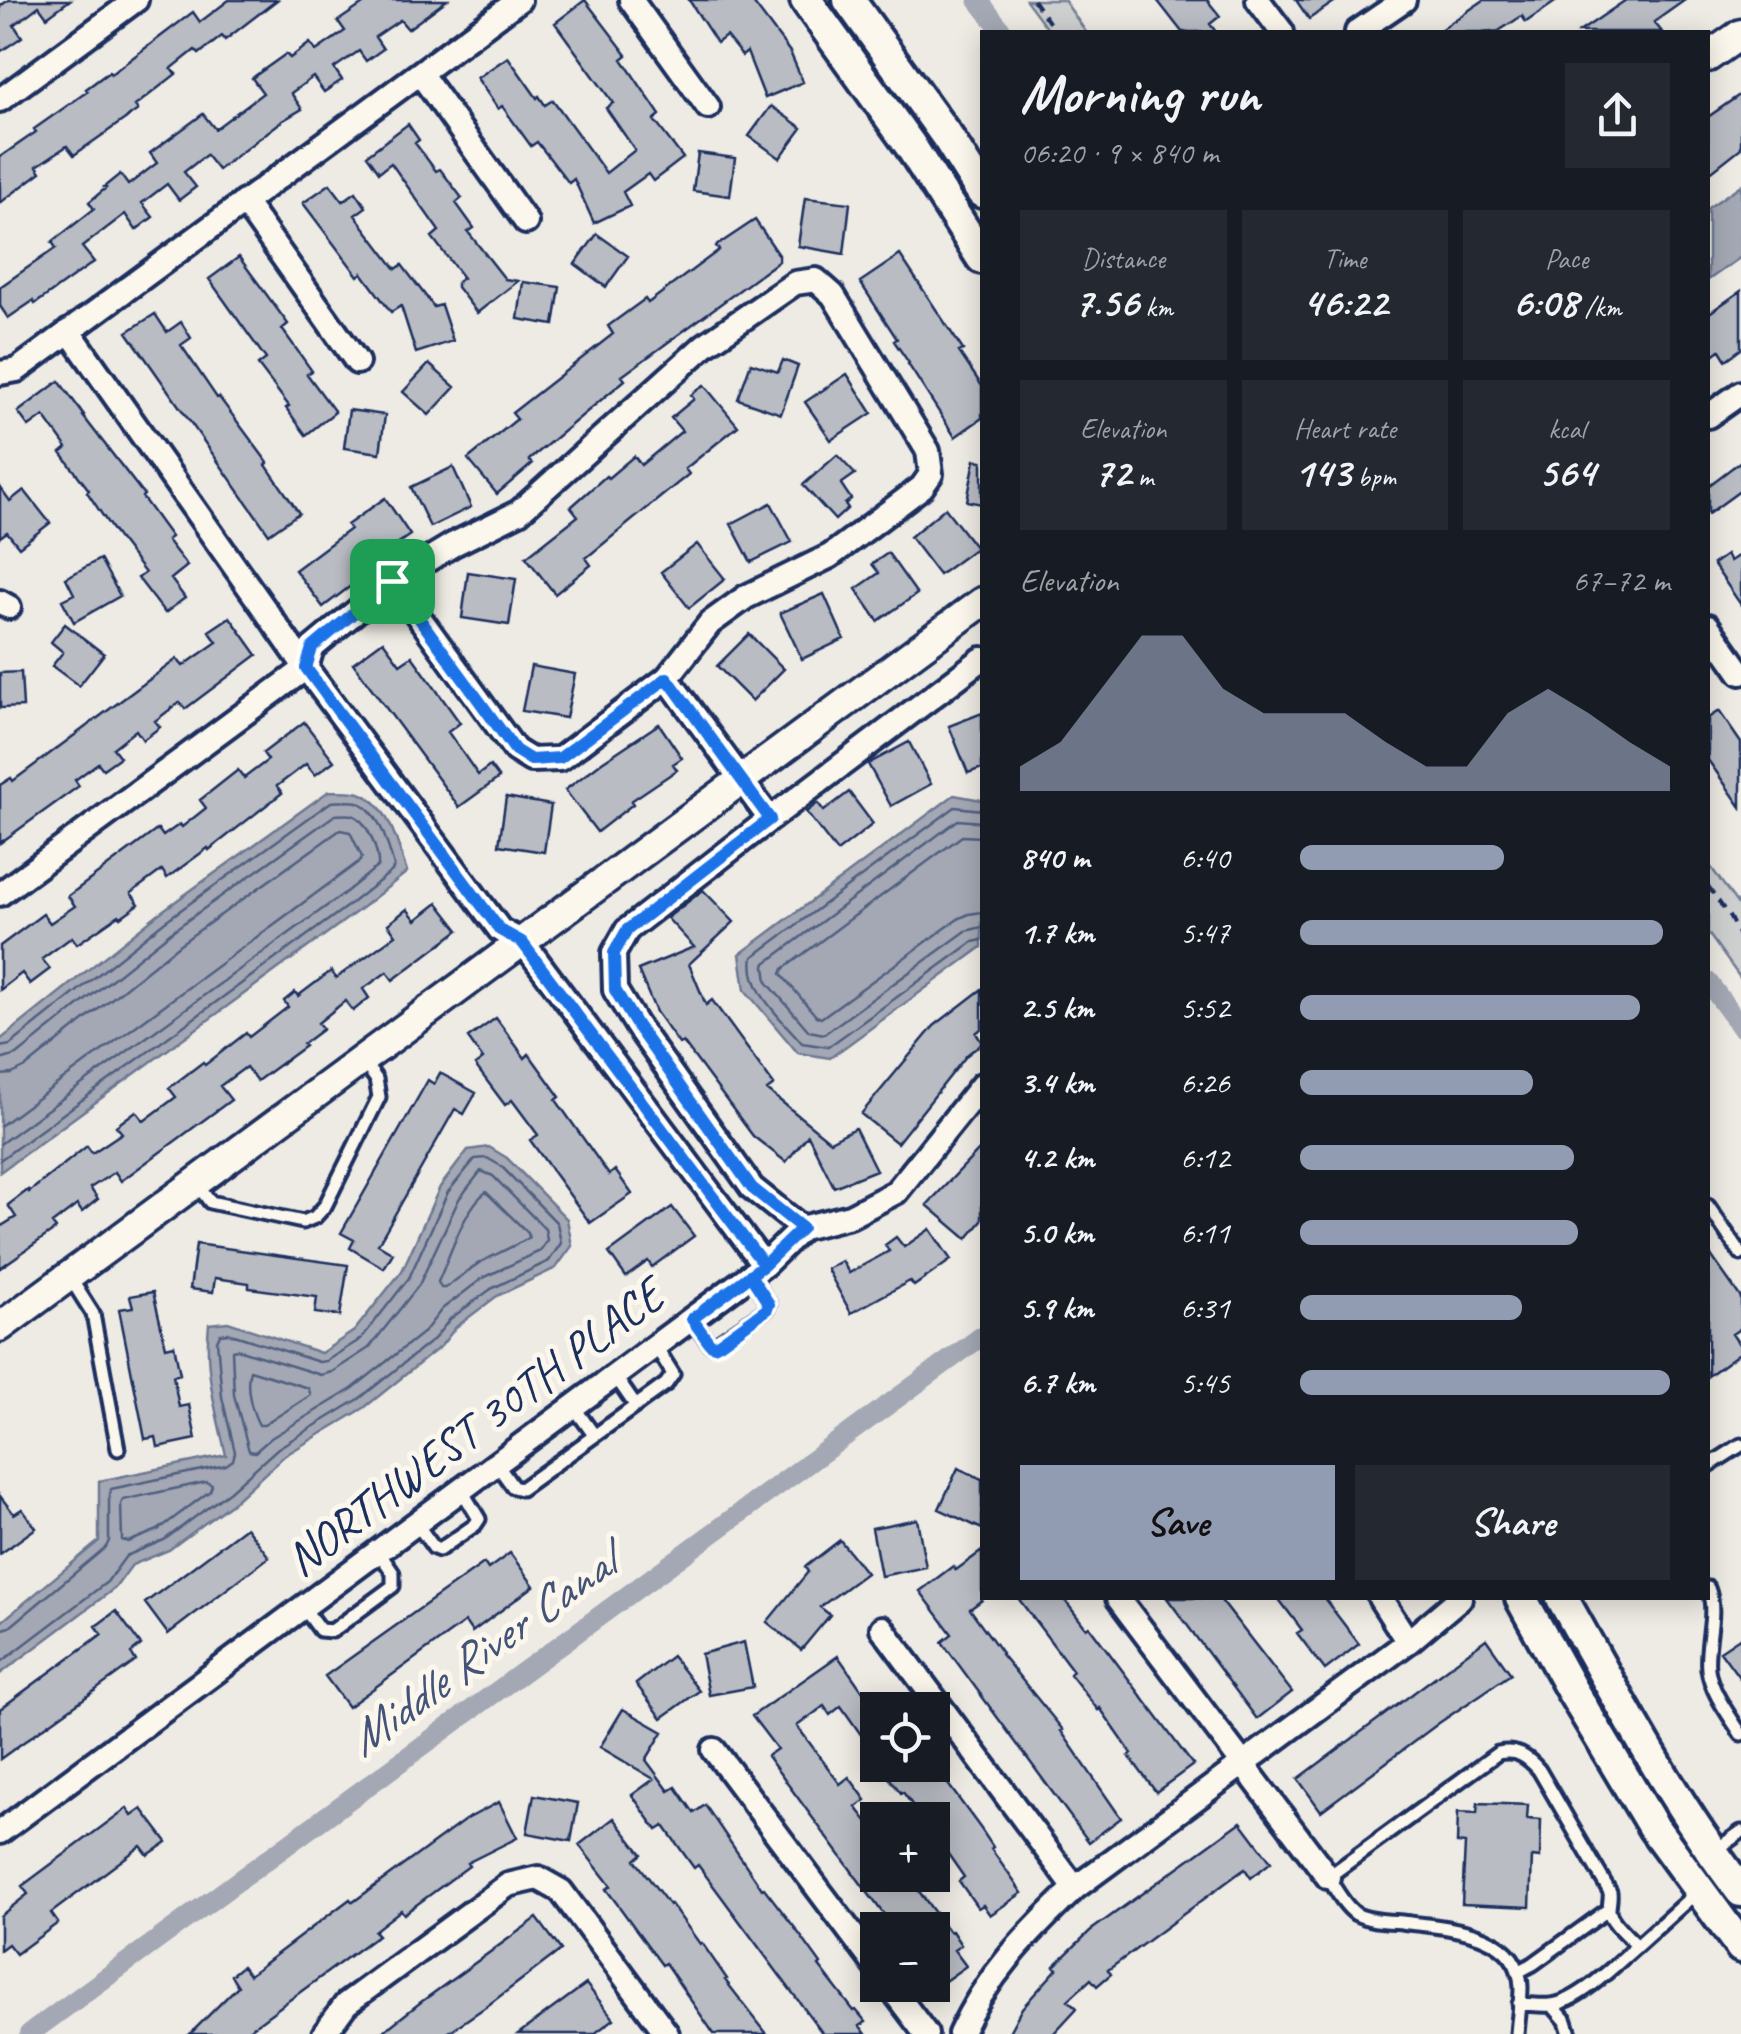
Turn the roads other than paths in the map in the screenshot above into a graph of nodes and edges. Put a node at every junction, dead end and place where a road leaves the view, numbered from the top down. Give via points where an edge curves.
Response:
1 (136, 0) edge
2 (519, 0) edge
3 (631, 0) edge
4 (806, 0) edge
5 (848, 0) edge
6 (1258, 0) edge
7 (1404, 0) edge
8 (1280, 30) edge
9 (1360, 30) edge
10 (1741, 34) edge
11 (1710, 56) edge
12 (420, 73) junction
13 (0, 100) edge
14 (708, 107) dead end
15 (980, 189) edge
16 (244, 202) junction
17 (526, 222) dead end
18 (980, 255) edge
19 (69, 332) junction
20 (357, 362) dead end
21 (0, 372) edge
22 (1741, 393) edge
23 (1710, 415) edge
24 (392, 581) junction
25 (980, 603) edge
26 (1710, 628) edge
27 (1737, 658) edge
28 (980, 662) edge
29 (306, 668) junction
30 (667, 678) junction
31 (741, 780) junction
32 (770, 819) junction
33 (0, 894) edge
34 (522, 942) junction
35 (362, 1060) junction
36 (980, 1087) edge
37 (196, 1183) junction
38 (1710, 1209) edge
39 (802, 1228) junction
40 (1741, 1254) edge
41 (757, 1270) junction
42 (69, 1276) junction
43 (692, 1319) junction
44 (0, 1327) edge
45 (656, 1346) junction
46 (615, 1376) junction
47 (635, 1405) junction
48 (574, 1407) junction
49 (594, 1435) junction
50 (1741, 1445) edge
51 (118, 1449) dead end
52 (496, 1463) junction
53 (1710, 1465) edge
54 (461, 1489) junction
55 (416, 1523) junction
56 (378, 1551) junction
57 (1710, 1594) edge
58 (1120, 1600) edge
59 (1381, 1600) edge
60 (1458, 1600) edge
61 (1521, 1600) edge
62 (1563, 1600) edge
63 (302, 1607) junction
64 (882, 1628) dead end
65 (1408, 1642) junction
66 (1741, 1734) edge
67 (714, 1750) dead end
68 (1244, 1765) junction
69 (0, 1832) edge
70 (1741, 1832) edge
71 (1713, 1853) junction
72 (1328, 1876) junction
73 (1075, 1888) junction
74 (1699, 1890) junction
75 (1741, 1891) edge
76 (1609, 1909) junction
77 (860, 1945) edge
78 (1637, 1946) junction
79 (1741, 1948) edge
80 (1518, 1972) junction
81 (902, 2002) edge
82 (1519, 2004) junction
83 (1552, 2005) junction
84 (662, 2032) edge
85 (324, 2034) edge
86 (926, 2034) edge
87 (960, 2034) edge
88 (1516, 2034) edge
89 (1570, 2034) edge

1 - 13 street
2 - 12 street
3 - 14 street
4 - 18 main road
5 - 15 main road
6 - 8 street
7 - 9 street
10 - 11 street
12 - 16 street
12 - 17 street
16 - 19 street
16 - 20 street
19 - 21 street via 16,370
19 - 29 street
22 - 23 street
24 - 29 street via 312,648
24 - 30 street via 515,750 531,760 560,758
24 - 30 street via 519,512 705,345 795,283 816,280 833,295 928,451 931,474 922,488 830,556 746,597 710,623
25 - 31 street
26 - 27 street
28 - 32 street
29 - 33 street
29 - 34 street via 500,930
30 - 31 street
31 - 32 street
31 - 34 street
32 - 39 street via 627,930 614,953 615,990 752,1188
34 - 35 street
34 - 41 street
35 - 37 street
35 - 37 lane via 376,1078 378,1097 314,1218 303,1222 210,1202
36 - 39 street via 896,1192 850,1216
37 - 42 street
38 - 40 lane
39 - 41 street, NORTHWEST 30TH PLACE
41 - 43 street, NORTHWEST 30TH PLACE
41 - 43 lane via 767,1309 714,1346
42 - 44 street
42 - 51 lane via 93,1314
43 - 45 street, NORTHWEST 30TH PLACE
45 - 46 street, NORTHWEST 30TH PLACE
45 - 47 lane via 672,1377
46 - 47 lane
46 - 48 street, NORTHWEST 30TH PLACE
47 - 49 lane
48 - 49 lane
48 - 52 street, NORTHWEST 30TH PLACE
49 - 52 lane via 521,1489
50 - 53 lane
52 - 54 street, NORTHWEST 30TH PLACE
54 - 55 street, NORTHWEST 30TH PLACE
54 - 55 lane via 479,1519 476,1525 439,1550
55 - 56 street, NORTHWEST 30TH PLACE
56 - 63 street, NORTHWEST 30TH PLACE
56 - 63 lane via 393,1573 393,1586 332,1631 320,1630
57 - 66 lane via 1708,1672
58 - 68 street
59 - 65 street
60 - 65 street
61 - 74 main road via 1654,1828
62 - 71 main road
63 - 69 street, NORTHWEST 30TH PLACE
64 - 73 street
65 - 68 street
67 - 77 street
68 - 72 street
68 - 73 street
70 - 71 lane
71 - 75 main road
72 - 76 lane via 1510,1750 1538,1770 1610,1892
72 - 80 lane via 1356,1914 1483,1936
73 - 87 street via 1004,1964
74 - 78 lane
74 - 79 main road
76 - 78 lane
76 - 80 lane
78 - 83 lane via 1587,1988
80 - 82 lane
81 - 86 street
82 - 83 lane
82 - 88 lane
83 - 89 lane
84 - 85 street via 561,1891 538,1878 508,1885 346,2004

